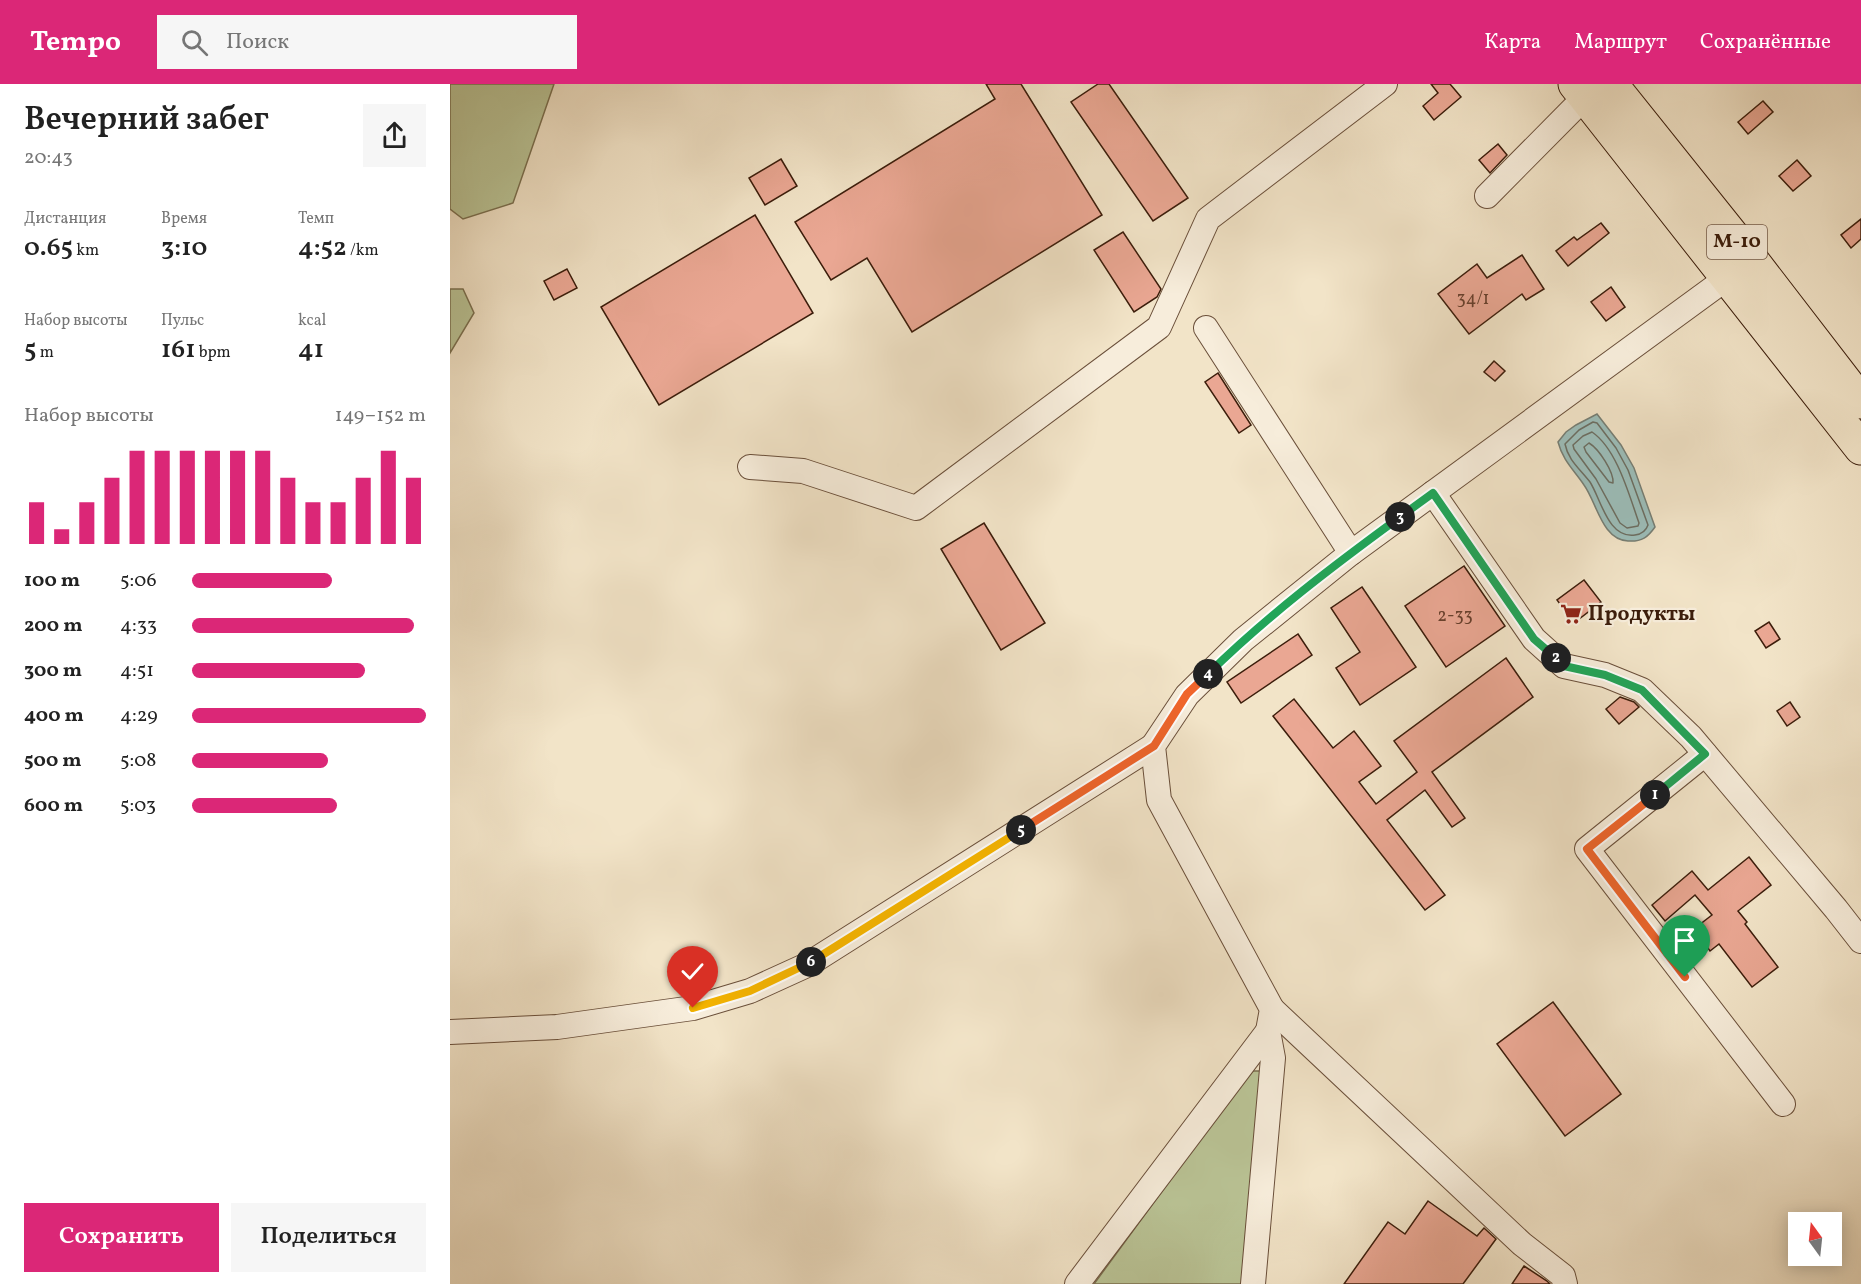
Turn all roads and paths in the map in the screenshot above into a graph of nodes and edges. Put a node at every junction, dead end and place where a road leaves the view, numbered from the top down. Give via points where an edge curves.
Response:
1 (1385, 84) edge
2 (1590, 88) edge
3 (1487, 196) dead end
4 (1727, 278) junction
5 (1206, 328) dead end
6 (1861, 402) edge
7 (1861, 448) edge
8 (750, 467) dead end
9 (1433, 493) junction
10 (1351, 553) junction
11 (1154, 746) junction
12 (1705, 754) junction
13 (1861, 941) edge
14 (1270, 1020) junction
15 (450, 1032) edge
16 (1783, 1104) dead end
17 (1077, 1284) edge
18 (1253, 1284) edge
19 (1565, 1284) edge

1 - 8 street via 1208,219 1159,327 916,508 803,471
2 - 3 street
2 - 4 highway, М-10
2 - 6 highway, М-10 via 1751,259
4 - 7 highway, М-10
4 - 9 street
5 - 10 street
9 - 10 street
9 - 12 street via 1534,639 1564,666 1605,675 1642,690
10 - 11 street via 1243,640 1187,694
11 - 14 street via 1159,800
11 - 15 street via 807,965 750,991 693,1008 557,1027
12 - 13 street
12 - 16 street via 1587,849
14 - 17 street
14 - 18 street via 1273,1058
14 - 19 street via 1563,1276

